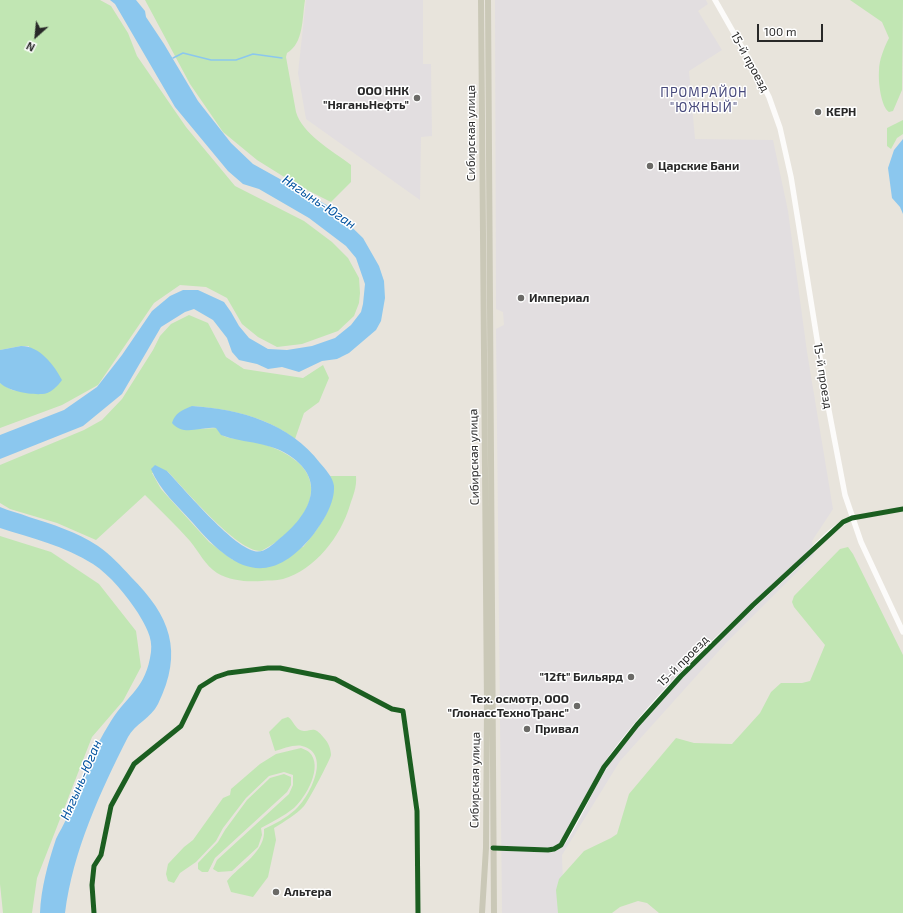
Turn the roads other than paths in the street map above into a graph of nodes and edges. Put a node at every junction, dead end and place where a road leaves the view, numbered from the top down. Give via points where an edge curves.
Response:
1 (482, 0) edge
2 (488, 0) edge
3 (715, 0) edge
4 (481, 161) junction
5 (489, 162) junction
6 (903, 509) edge
7 (852, 518) junction
8 (486, 584) junction
9 (493, 584) junction
10 (903, 632) edge
11 (486, 848) junction
12 (493, 848) junction
13 (482, 910) edge
14 (494, 910) edge
15 (94, 913) edge
16 (418, 913) edge

1 - 4 main road, Сибирская улица
2 - 5 main road, Сибирская улица
3 - 7 main road, 15-й проезд via 760,79 780,128 791,177 837,459
4 - 5 main road
4 - 8 main road, Сибирская улица
5 - 9 main road, Сибирская улица
6 - 7 street
7 - 10 main road
7 - 12 street, 15-й проезд via 836,529 754,605 650,710 604,767 561,845 548,850
8 - 9 main road
8 - 11 main road, Сибирская улица
9 - 12 main road, Сибирская улица
11 - 12 main road
11 - 13 main road, Сибирская улица
12 - 14 main road, Сибирская улица
13 - 14 main road
15 - 16 street via 94,866 101,855 111,806 134,764 181,726 200,686 228,673 268,668 335,680 392,709 403,711 418,811

